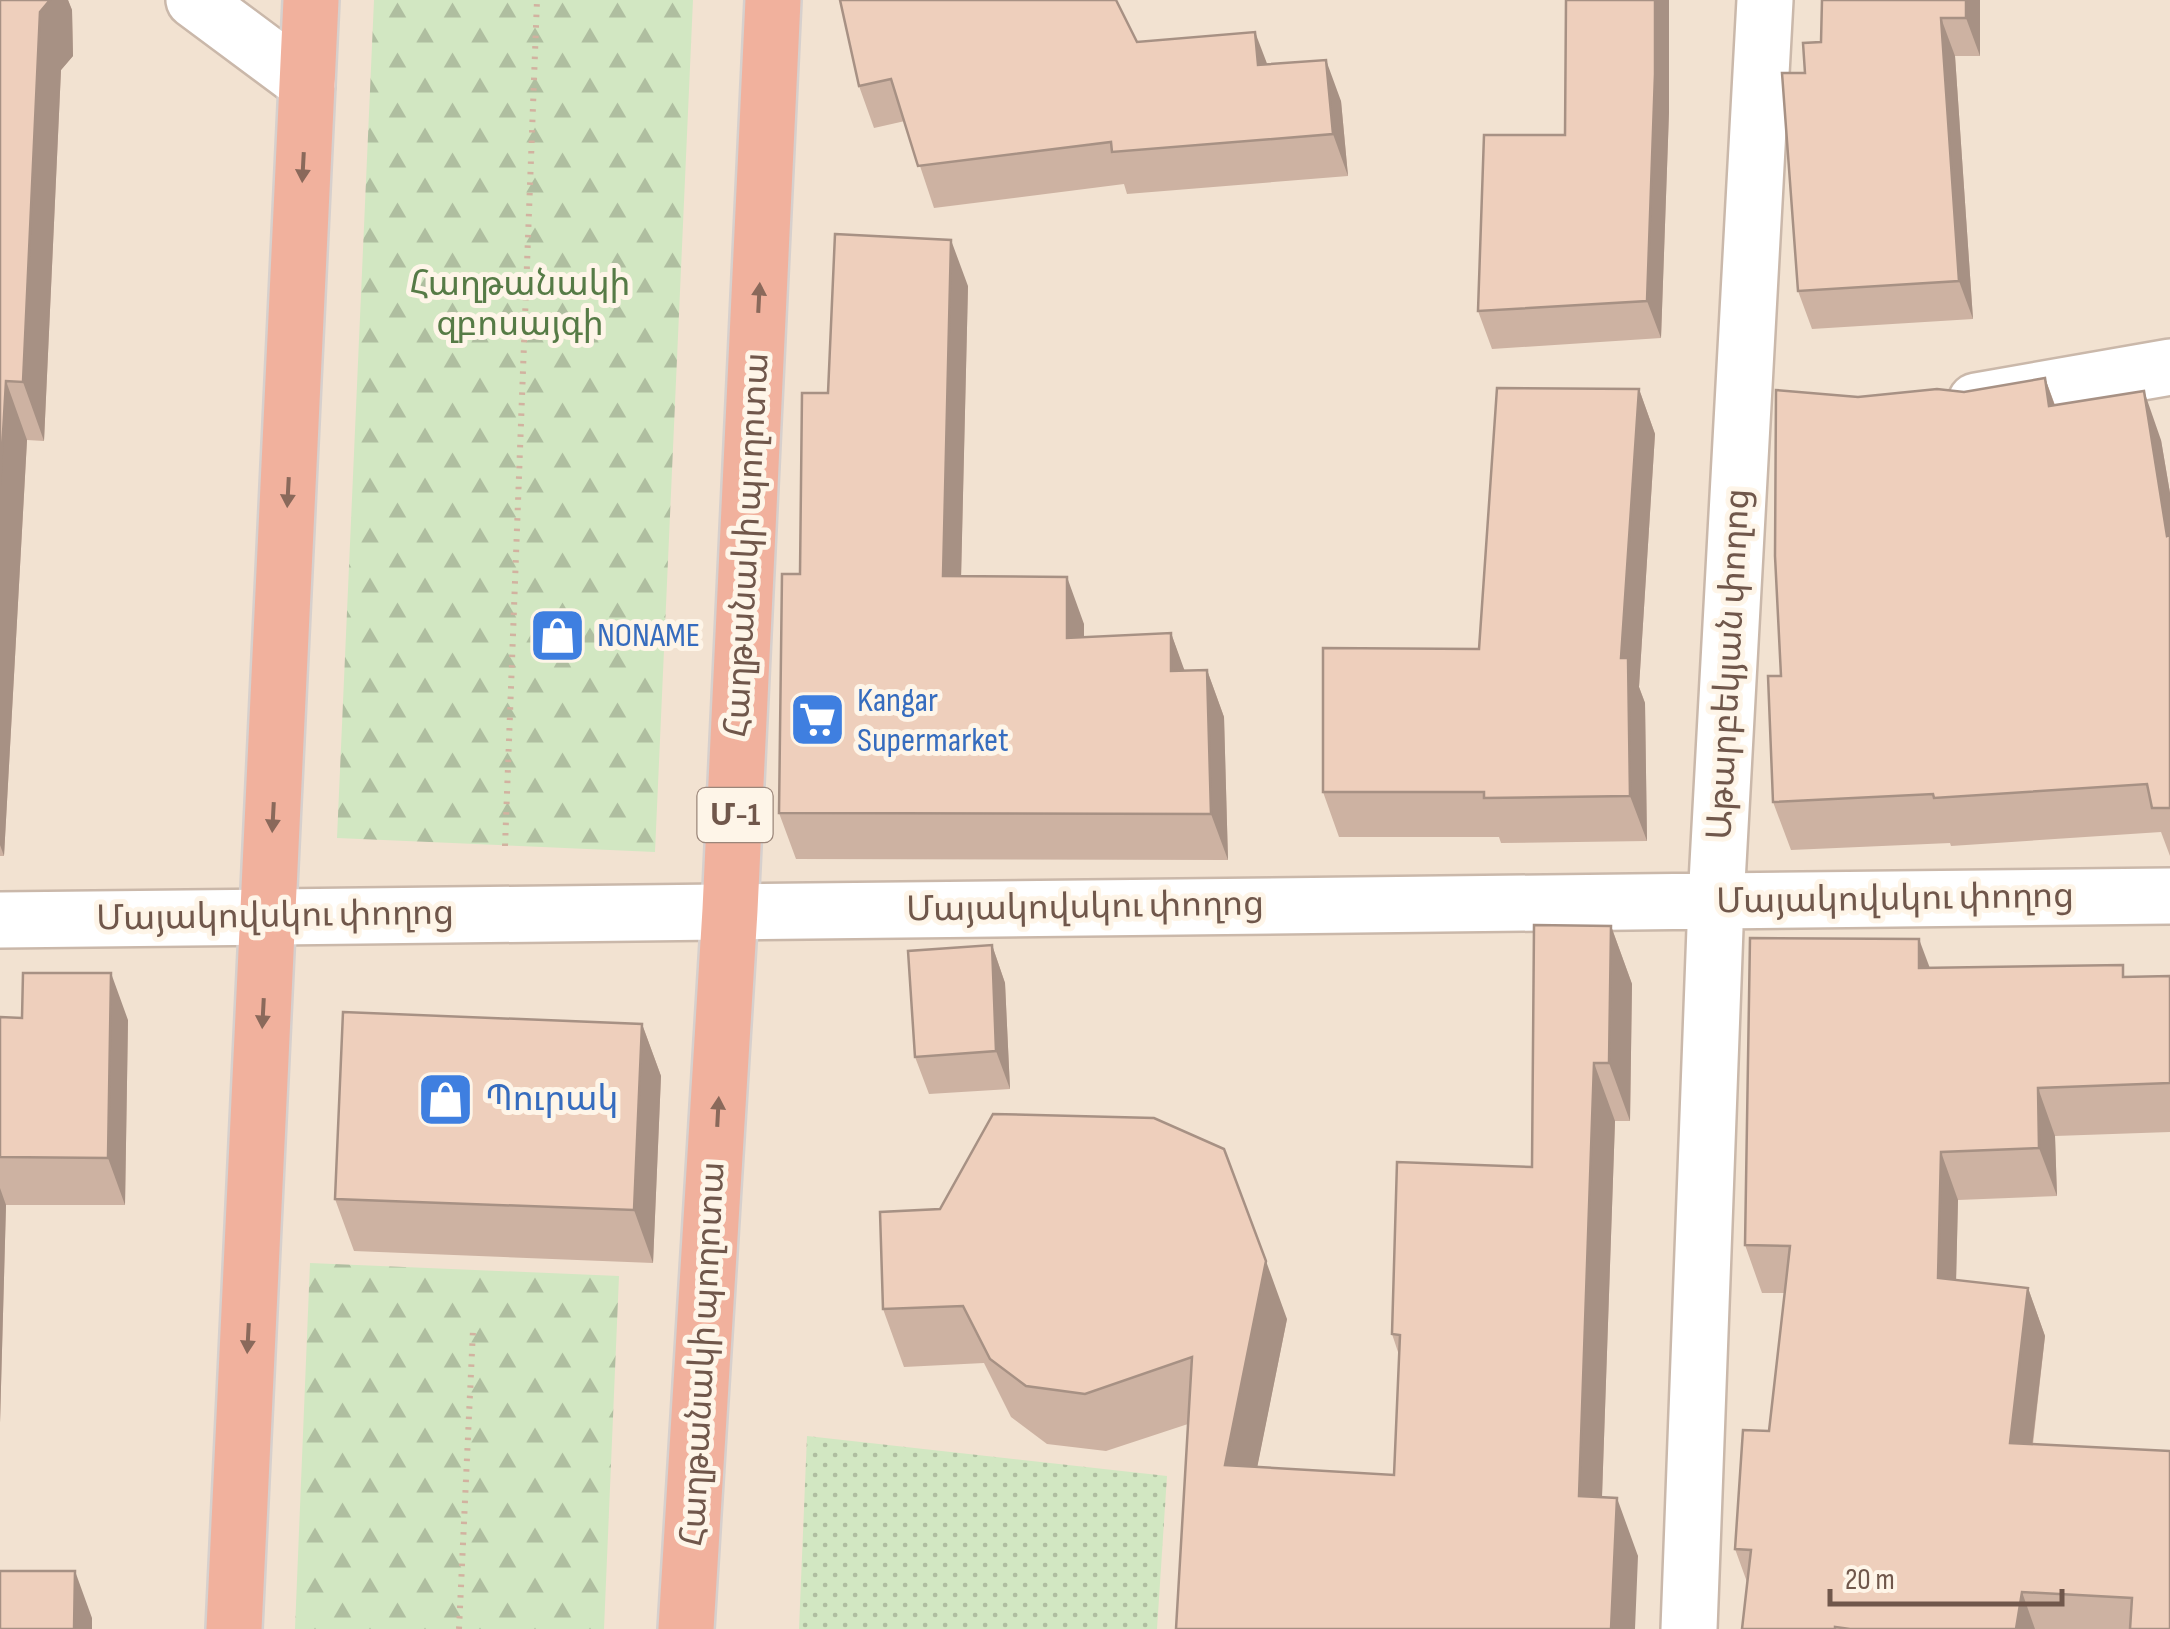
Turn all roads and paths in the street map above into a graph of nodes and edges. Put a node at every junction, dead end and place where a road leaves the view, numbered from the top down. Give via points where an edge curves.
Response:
1 (194, 0) edge
2 (311, 0) edge
3 (537, 0) edge
4 (773, 0) edge
5 (1765, 0) edge
6 (308, 84) junction
7 (2170, 367) edge
8 (1746, 370) junction
9 (1931, 406) edge
10 (1792, 407) edge
11 (505, 846) dead end
12 (2170, 896) edge
13 (1716, 901) junction
14 (730, 910) junction
15 (268, 916) junction
16 (0, 920) edge
17 (473, 1330) dead end
18 (234, 1629) edge
19 (459, 1629) edge
20 (686, 1629) edge
21 (1689, 1629) edge

1 - 6 street
2 - 6 highway
3 - 11 path
14 -> 4 highway, Հաղթանակի պողոտա / Մ-1
5 - 8 street, Աթարբեկյան փողոց
6 -> 15 highway
7 - 9 street
8 - 10 street
8 - 13 street, Աթարբեկյան փողոց
12 - 13 street, Մայակովսկու փողոց
13 - 14 street, Մայակովսկու փողոց
13 - 21 street, Աթարբեկյան փողոց
14 - 15 street, Մայակովսկու փողոց
20 -> 14 highway, Հաղթանակի պողոտա / Մ-1
15 - 16 street, Մայակովսկու փողոց
15 -> 18 highway
17 - 19 path

